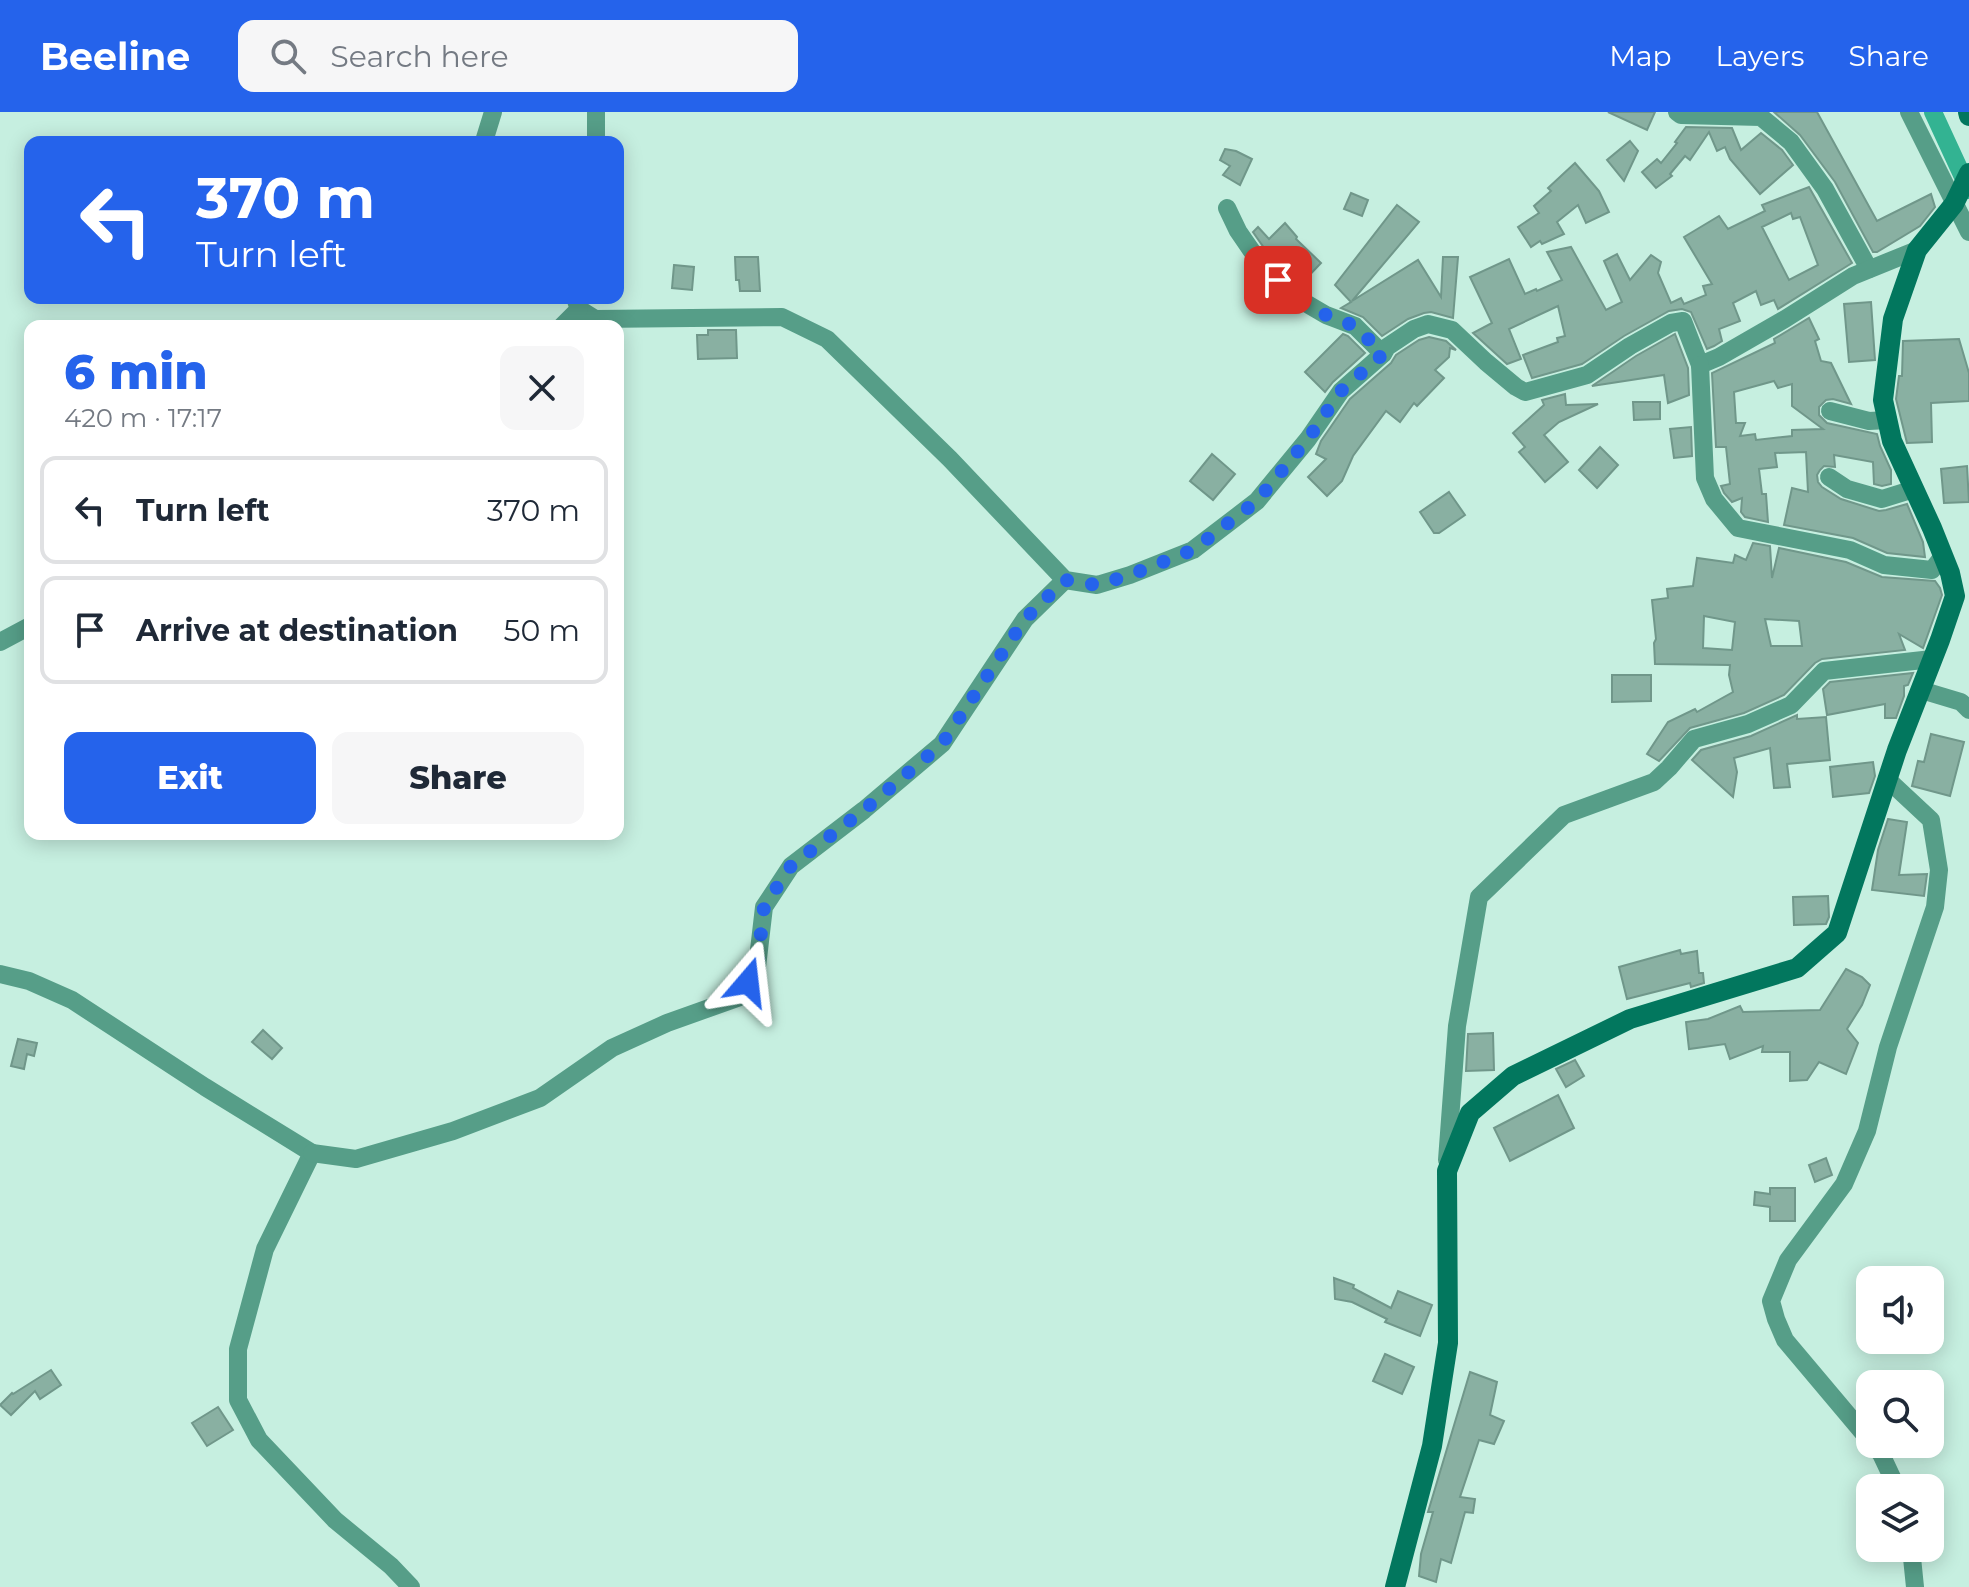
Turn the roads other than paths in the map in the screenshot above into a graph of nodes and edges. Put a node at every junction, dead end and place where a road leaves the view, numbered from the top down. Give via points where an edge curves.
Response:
1 (493, 112) edge
2 (596, 112) edge
3 (1677, 112) edge
4 (1909, 112) edge
5 (1724, 114) edge
6 (486, 136) edge
7 (596, 136) edge
8 (1962, 189) edge
9 (1227, 208) dead end
10 (1969, 232) edge
11 (1917, 250) junction
12 (1869, 269) junction
13 (578, 304) edge
14 (1383, 354) junction
15 (1700, 365) junction
16 (1830, 411) dead end
17 (1888, 420) junction
18 (1829, 477) dead end
19 (1914, 489) junction
20 (1943, 556) junction
21 (1065, 580) junction
22 (1962, 595) edge
23 (24, 629) edge
24 (0, 642) edge
25 (1932, 659) junction
26 (1921, 690) junction
27 (1969, 710) edge
28 (1887, 779) junction
29 (0, 974) edge
30 (312, 1153) junction
31 (1447, 1171) junction
32 (1856, 1425) edge
33 (1912, 1562) edge
34 (411, 1587) edge
35 (1395, 1587) edge
36 (1915, 1587) edge

1 - 6 street
2 - 7 street
3 - 5 street
4 - 8 street
5 - 12 street via 1761,117 1791,142 1825,189
8 - 10 street
8 - 11 main road
9 - 14 street via 1260,263 1297,298 1355,326
11 - 12 street
11 - 17 main road via 1893,319 1883,400
12 - 15 street
13 - 21 street via 595,319 782,317 827,339
14 - 15 street via 1428,324 1452,330 1525,392 1587,375 1630,346 1683,321
14 - 21 street via 1341,391 1257,501 1193,550 1097,585
15 - 20 street via 1705,478 1714,499 1738,528 1850,550 1884,565 1932,570
16 - 17 street
17 - 19 main road
18 - 19 street via 1847,489 1882,499
19 - 20 main road
20 - 22 main road
21 - 30 street via 1025,619 942,744 791,866 764,907 757,967 740,997 612,1048 540,1098 453,1131 356,1159
22 - 25 main road
23 - 24 street
25 - 26 main road
25 - 31 street via 1824,671 1791,705 1694,739 1654,782 1564,815 1479,897 1457,1026
26 - 27 street via 1961,702
26 - 28 main road
28 - 31 main road via 1837,933 1797,968 1630,1019 1513,1076 1470,1113
28 - 32 street via 1931,820 1939,870 1935,907 1888,1047 1867,1131 1844,1184 1788,1260 1771,1301 1785,1340
29 - 30 street via 72,1000
30 - 34 street via 265,1249 238,1349 238,1400 259,1440 335,1520
31 - 35 main road via 1448,1343 1432,1446
33 - 36 street

